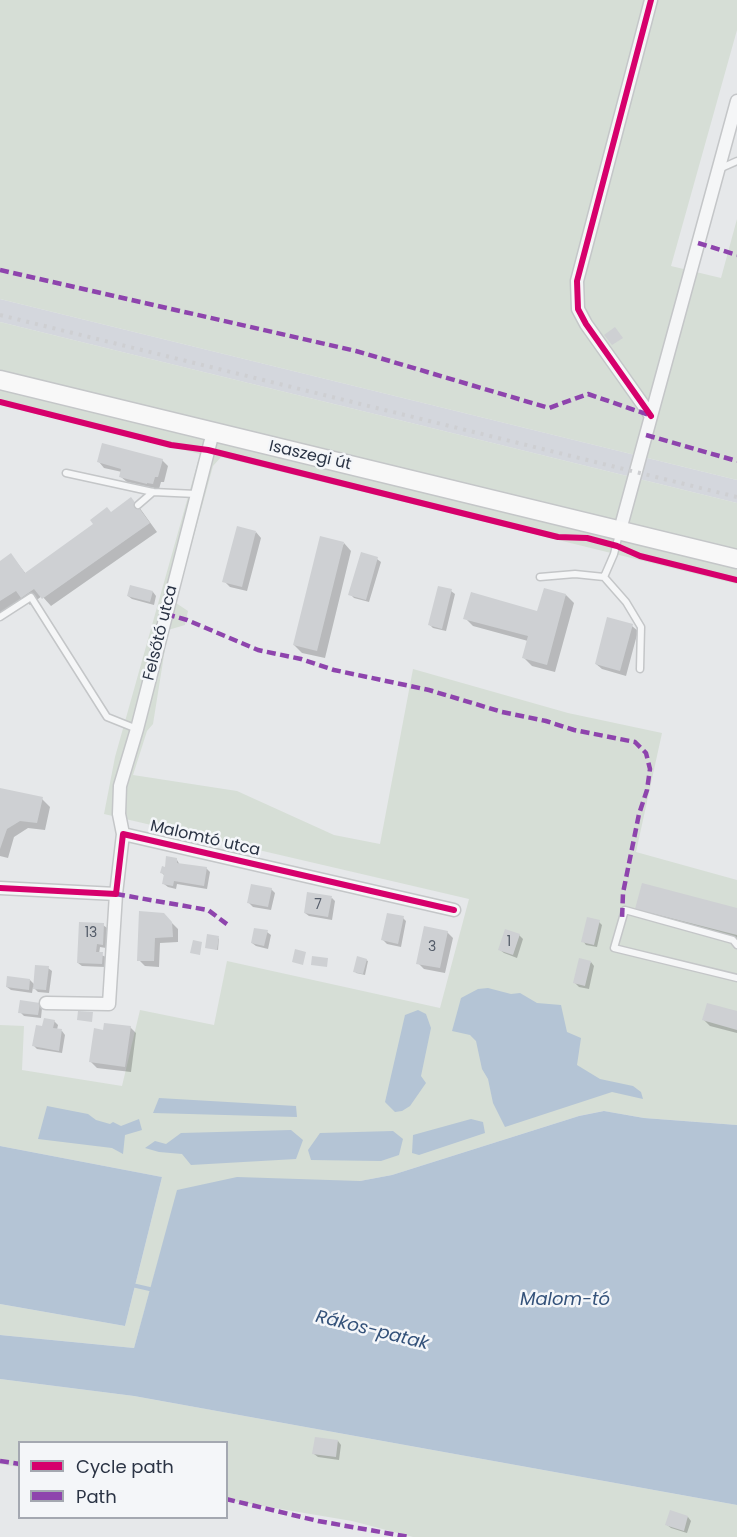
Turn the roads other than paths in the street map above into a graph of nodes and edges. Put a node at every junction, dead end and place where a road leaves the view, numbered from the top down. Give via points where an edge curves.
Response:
1 (651, 0) edge
2 (737, 101) edge
3 (737, 161) edge
4 (718, 170) junction
5 (0, 380) edge
6 (651, 416) junction
7 (213, 432) junction
8 (66, 473) dead end
9 (153, 492) junction
10 (196, 494) junction
11 (138, 505) dead end
12 (620, 530) junction
13 (737, 559) edge
14 (540, 577) dead end
15 (604, 577) junction
16 (0, 617) edge
17 (640, 669) dead end
18 (137, 729) junction
19 (123, 834) junction
20 (0, 888) edge
21 (116, 894) junction
22 (454, 910) dead end
23 (737, 945) edge
24 (737, 978) edge
25 (46, 1003) dead end

1 - 6 street via 577,281 578,309 586,324
2 - 4 street
3 - 4 lane
4 - 6 street
5 - 7 main road, Isaszegi út
6 - 12 street
7 - 10 street, Felsőtó utca
7 - 12 main road, Isaszegi út
8 - 9 lane
9 - 10 lane
9 - 11 lane
10 - 18 street, Felsőtó utca
12 - 13 main road, Isaszegi út
12 - 15 lane
14 - 15 lane
15 - 17 lane via 641,627
16 - 18 lane via 31,597 108,717
18 - 19 street, Felsőtó utca via 120,786
19 - 21 street
19 - 22 street, Malomtó utca
20 - 21 street
21 - 25 street via 109,1004
23 - 24 lane via 733,940 625,910 614,948

